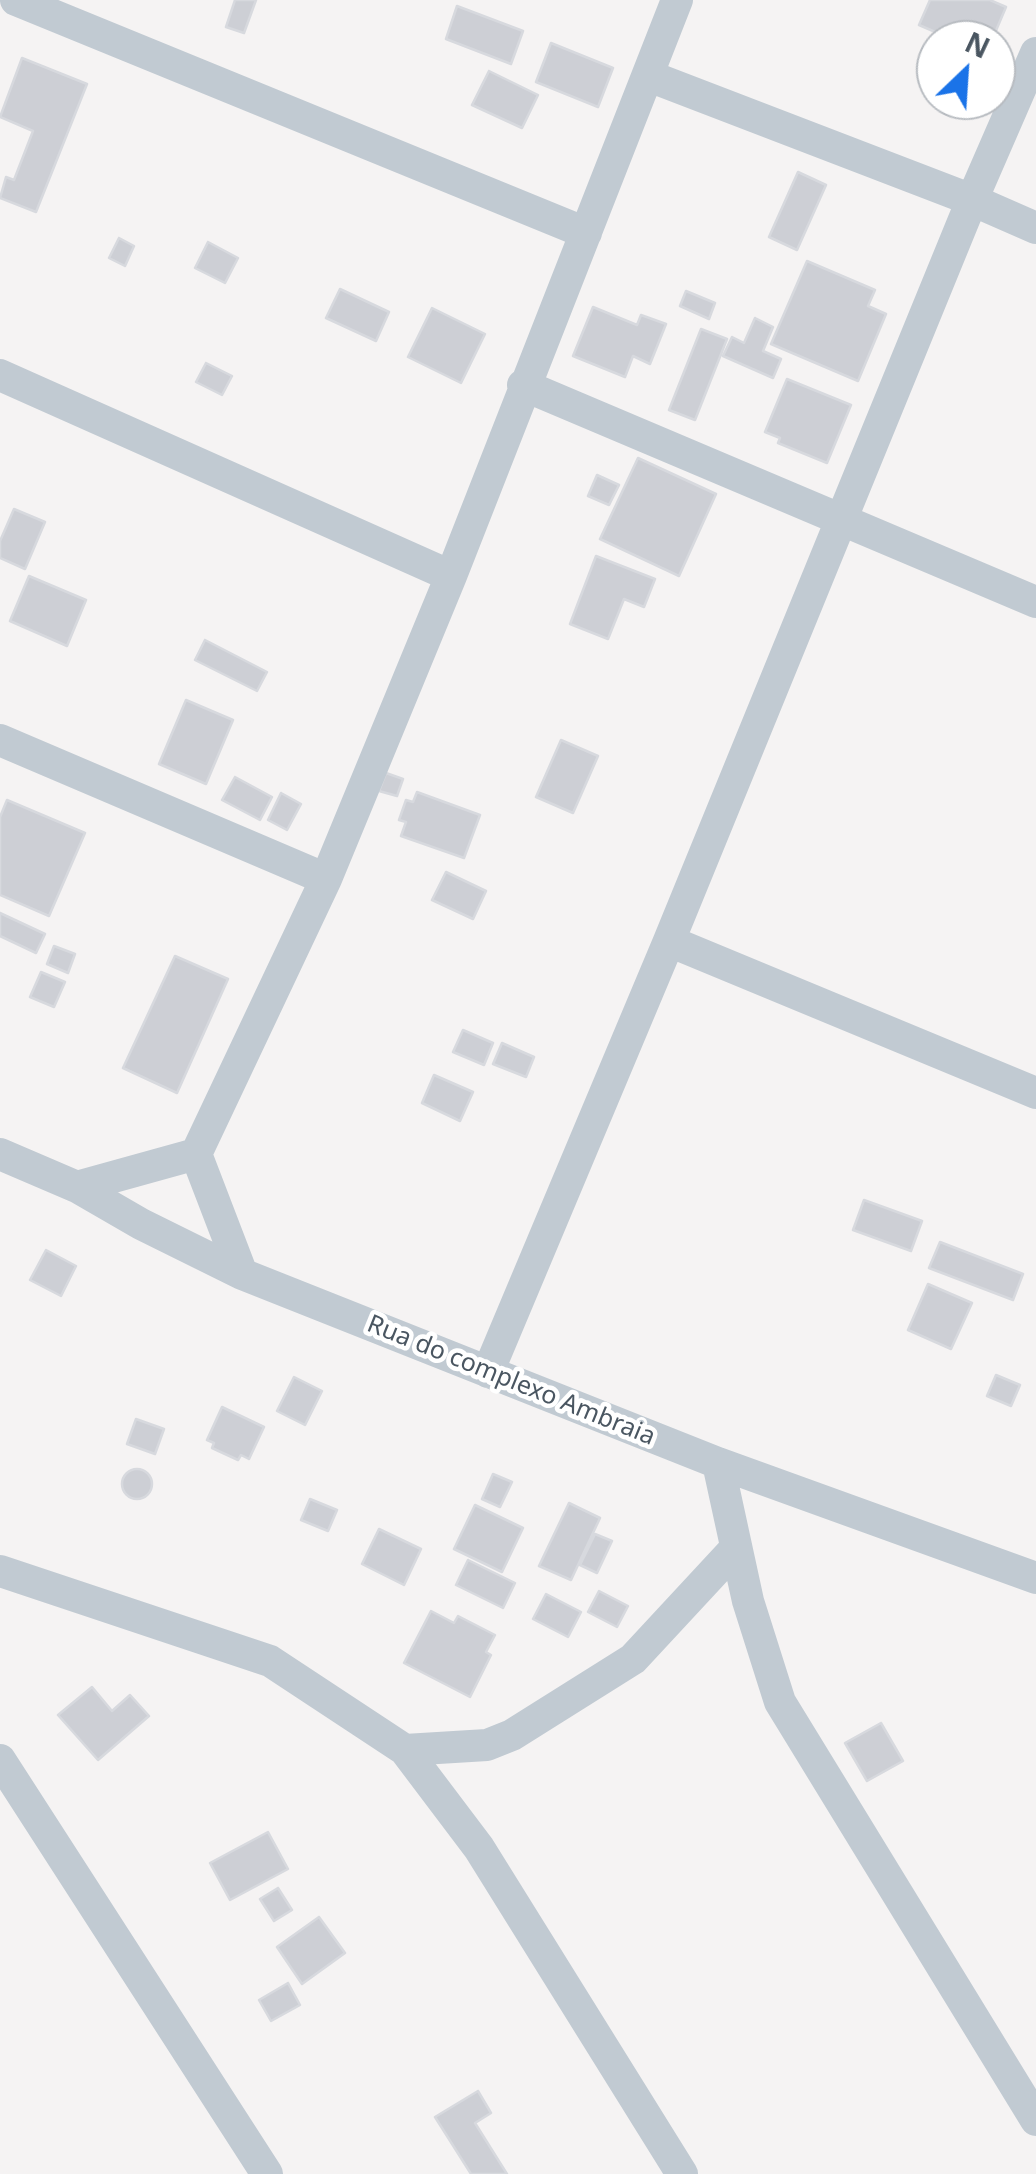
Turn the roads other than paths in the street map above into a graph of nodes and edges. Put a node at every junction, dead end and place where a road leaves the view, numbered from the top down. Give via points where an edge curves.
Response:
1 (16, 0) edge
2 (677, 0) edge
3 (1036, 53) edge
4 (648, 76) junction
5 (972, 200) junction
6 (1036, 228) edge
7 (586, 233) junction
8 (0, 375) edge
9 (523, 385) junction
10 (841, 522) junction
11 (451, 576) junction
12 (1036, 602) edge
13 (0, 740) edge
14 (326, 879) junction
15 (669, 941) junction
16 (1036, 1092) edge
17 (0, 1154) edge
18 (196, 1154) junction
19 (77, 1186) junction
20 (242, 1274) junction
21 (488, 1372) junction
22 (718, 1463) junction
23 (736, 1548) junction
24 (0, 1571) edge
25 (1036, 1578) edge
26 (405, 1750) junction
27 (0, 1760) edge
28 (1036, 2120) edge
29 (267, 2174) edge
30 (682, 2174) edge

1 - 7 street
2 - 4 street
3 - 5 street
4 - 5 street
4 - 7 street
5 - 6 street
5 - 10 street
7 - 9 street
8 - 11 street
9 - 10 street
9 - 11 street
10 - 12 street
10 - 15 street
11 - 14 street
13 - 14 street
14 - 18 street
15 - 16 street
15 - 21 street
17 - 19 street, Rua do complexo Ambraia
18 - 19 street
18 - 20 street
19 - 20 street, Rua do complexo Ambraia
20 - 21 street, Rua do complexo Ambraia
21 - 22 street, Rua do complexo Ambraia
22 - 23 street
22 - 25 street, Rua do complexo Ambraia
23 - 26 street via 633,1659 512,1735 486,1745
23 - 28 street via 780,1702
24 - 26 street via 270,1661
26 - 30 street via 478,1848
27 - 29 street

